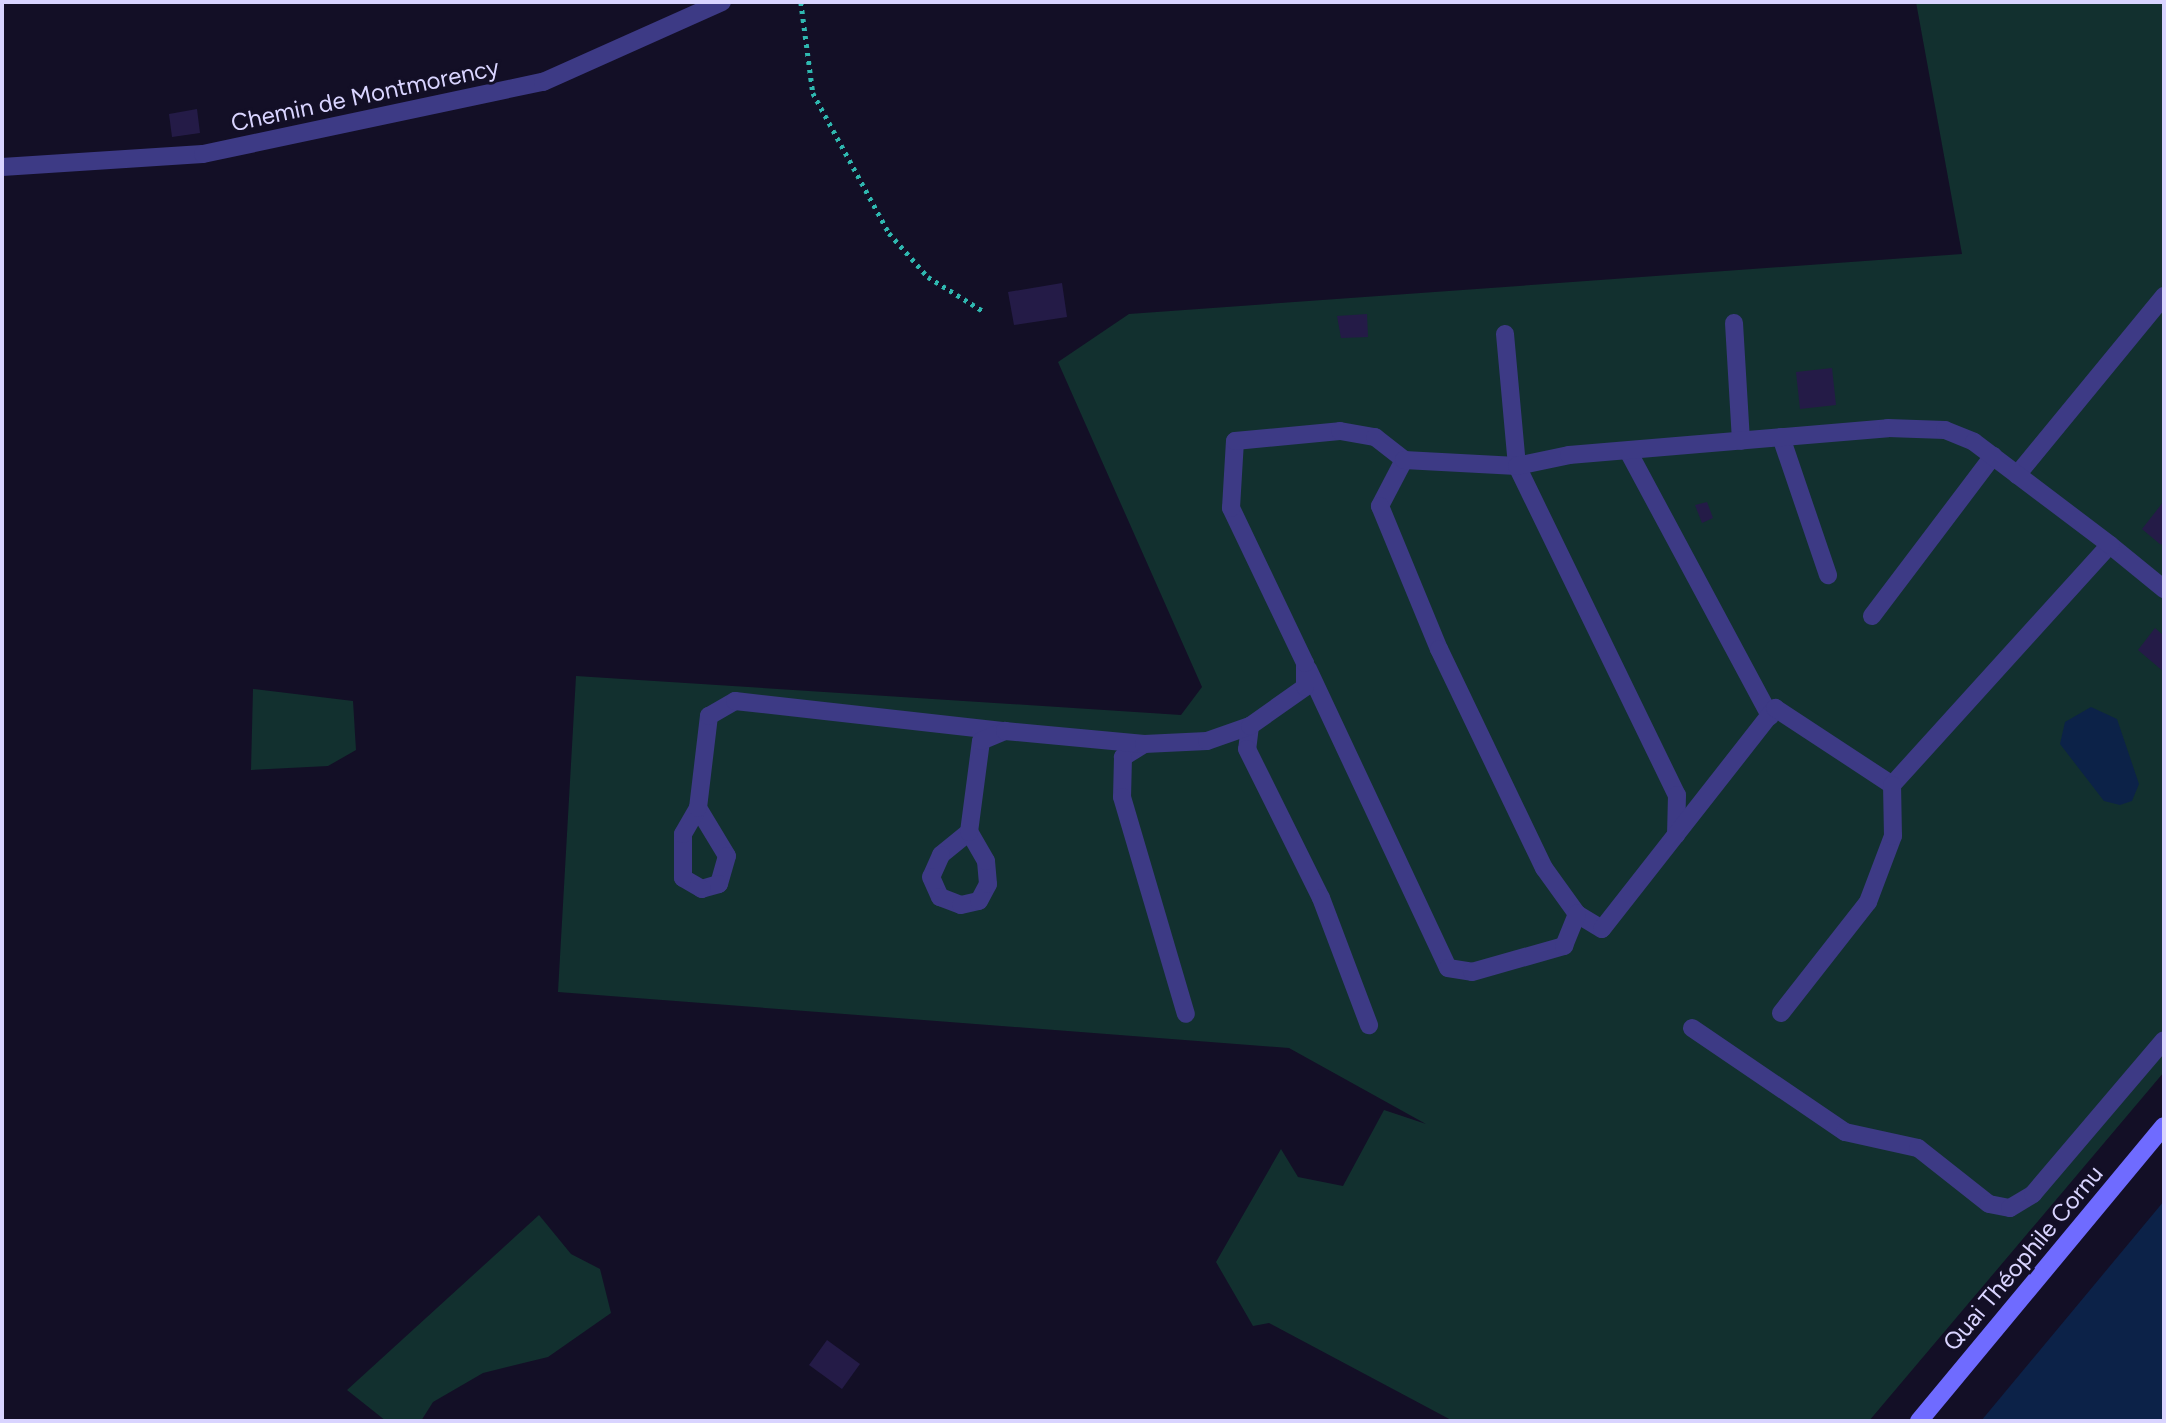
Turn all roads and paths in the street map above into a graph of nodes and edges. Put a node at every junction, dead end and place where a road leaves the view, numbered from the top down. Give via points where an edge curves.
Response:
1 (722, 2) edge
2 (801, 2) edge
3 (2, 167) edge
4 (2164, 296) edge
5 (984, 311) dead end
6 (1734, 323) dead end
7 (1505, 334) dead end
8 (1781, 437) junction
9 (1741, 440) junction
10 (1628, 450) junction
11 (1993, 456) junction
12 (1404, 460) junction
13 (1517, 466) junction
14 (2017, 475) junction
15 (2110, 545) junction
16 (1828, 575) dead end
17 (2164, 589) edge
18 (1872, 616) dead end
19 (1305, 663) junction
20 (1770, 716) junction
21 (1250, 726) junction
22 (1005, 731) junction
23 (1144, 744) junction
24 (1892, 785) junction
25 (698, 808) dead end
26 (969, 832) dead end
27 (1676, 835) junction
28 (1577, 914) junction
29 (1781, 1013) dead end
30 (1186, 1014) dead end
31 (1369, 1025) dead end
32 (1692, 1028) dead end
33 (2164, 1040) edge
34 (2164, 1126) edge
35 (1919, 1421) edge

1 - 3 street, Chemin de Montmorency via 658,35 517,88 203,154
2 - 5 path via 813,93 889,233 928,277
4 - 14 street
6 - 9 street
7 - 13 street
8 - 9 street
8 - 11 street via 1888,428 1945,430
8 - 16 street
9 - 10 street
10 - 13 street
10 - 20 street
11 - 14 street
11 - 18 street
12 - 13 street
12 - 19 street via 1375,437 1340,431 1236,440 1231,508
12 - 28 street via 1380,506 1516,815
13 - 27 street via 1677,795
14 - 15 street
15 - 17 street
15 - 24 street
19 - 21 street via 1305,687
19 - 28 street via 1448,968 1472,972 1564,946
20 - 24 street via 1775,708 1795,719
20 - 27 street
21 - 23 street via 1207,741
21 - 31 street via 1247,749 1321,898
22 - 23 street
22 - 25 street via 734,701 709,716
22 - 26 street via 981,741
23 - 30 street via 1123,757 1122,797
24 - 29 street via 1893,836 1868,902
27 - 28 street via 1602,929
32 - 33 street via 1845,1132 1918,1148 1989,1204 2010,1208 2033,1194
34 - 35 main road, Quai Théophile Cornu

